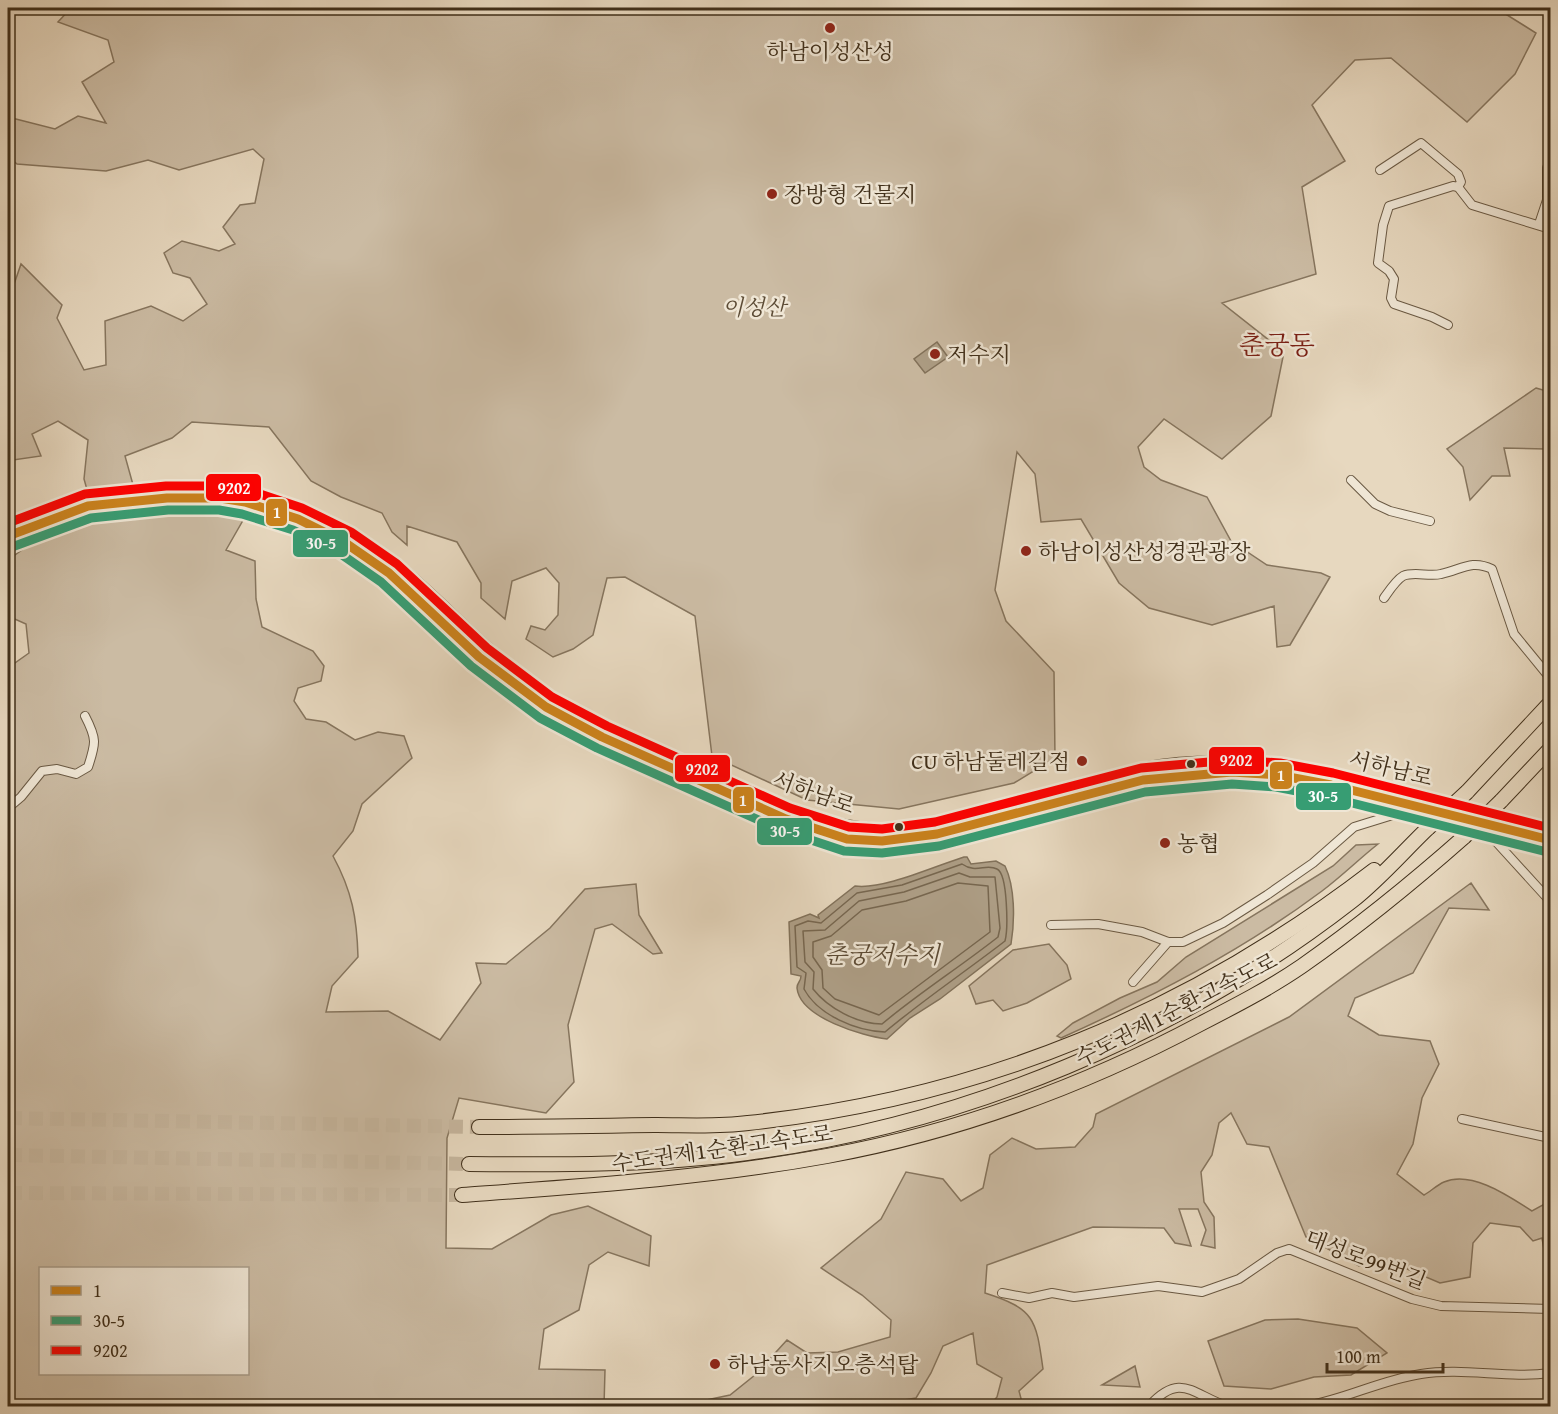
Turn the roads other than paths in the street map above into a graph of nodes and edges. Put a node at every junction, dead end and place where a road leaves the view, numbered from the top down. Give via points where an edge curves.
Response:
1 (1551, 160) edge
2 (1380, 170) dead end
3 (1458, 187) junction
4 (1539, 224) junction
5 (1551, 229) edge
6 (1448, 325) dead end
7 (1351, 480) dead end
8 (137, 489) tunnel mouth
9 (139, 499) tunnel mouth
10 (1430, 520) dead end
11 (8, 524) edge
12 (8, 536) edge
13 (1384, 598) dead end
14 (1551, 678) edge
15 (1548, 705) edge
16 (85, 717) dead end
17 (1551, 749) edge
18 (1400, 802) junction
19 (8, 807) edge
20 (1487, 824) junction
21 (1428, 828) junction
22 (1551, 828) edge
23 (1551, 840) edge
24 (1551, 901) edge
25 (1051, 924) dead end
26 (1168, 942) junction
27 (1134, 982) dead end
28 (1462, 1119) dead end
29 (479, 1127) tunnel mouth
30 (1551, 1138) edge
31 (469, 1164) tunnel mouth
32 (462, 1195) tunnel mouth
33 (1002, 1293) dead end
34 (1551, 1309) edge
35 (1551, 1373) edge
36 (1149, 1407) edge
37 (1227, 1407) edge
38 (1306, 1407) edge

1 - 4 street via 1547,168 1547,200
2 - 3 street via 1421,143 1458,174
3 - 4 street via 1472,205
3 - 6 street via 1442,187 1389,206 1379,246 1378,263 1394,279 1394,304
4 - 5 street
7 - 10 street via 1375,504
8 - 22 street, 서하남로 via 197,486 240,490 325,517 382,552 533,684 570,707 828,822 882,830 915,827 1145,767 1221,760 1280,763 1323,771
9 - 18 street, 서하남로 via 245,502 322,530 368,556 479,657 546,707 602,737 830,835 882,841 938,834 1143,780 1215,772 1278,775
11 - 12 main road via 87,501
13 - 14 street via 1406,575 1441,574 1465,565 1483,565 1491,569 1514,634
15 - 21 highway, 수도권제1순환고속도로, bridge
16 - 19 street via 95,735 88,767 76,774 57,769 42,771
17 - 32 highway, 수도권제1순환고속도로, bridge via 1502,801 1399,894 1299,968 1151,1050 1066,1089 915,1137 828,1156 609,1185
18 - 20 street, 서하남로
18 - 26 street via 1396,814 1354,827 1313,863 1223,923 1183,942
20 - 23 street, 서하남로
20 - 24 street via 1488,834
21 - 29 highway, 수도권제1순환고속도로 via 1344,893 1253,955 1168,1002 1026,1062 919,1094 823,1114 745,1124
21 - 31 highway, 수도권제1순환고속도로 via 1354,900 1255,969 1125,1040 1047,1075 890,1124 748,1153 608,1165
25 - 26 street via 1098,924 1142,932
26 - 27 street
28 - 30 street
33 - 34 street, 대성로99번길 via 1029,1298 1052,1293 1074,1297 1158,1286 1202,1292 1239,1279 1289,1249 1413,1299 1441,1306
35 - 38 street via 1422,1373
36 - 37 street via 1167,1390 1180,1386

